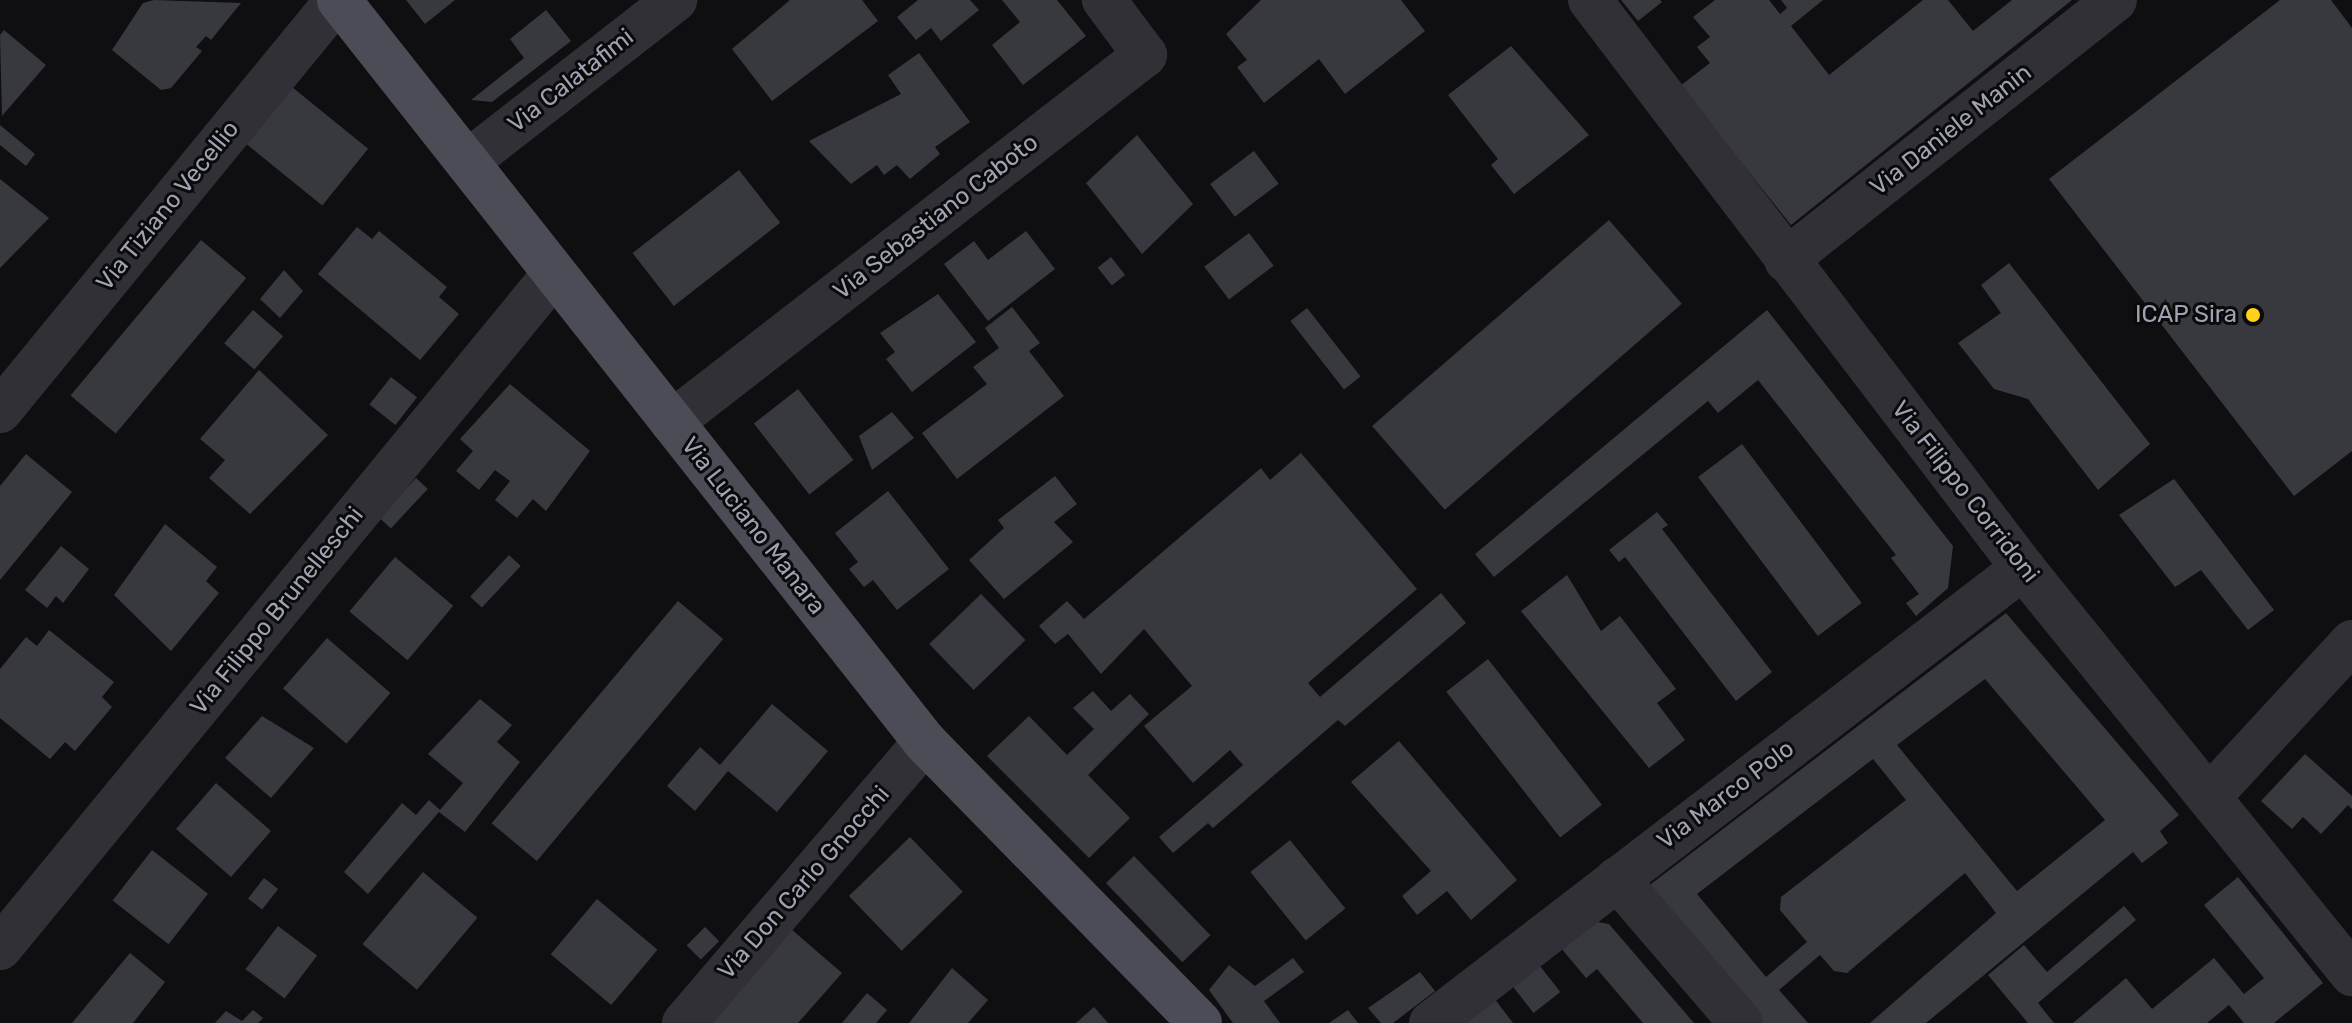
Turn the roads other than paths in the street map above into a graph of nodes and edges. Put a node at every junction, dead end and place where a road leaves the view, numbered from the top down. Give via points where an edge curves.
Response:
1 (338, 0) edge
2 (675, 0) edge
3 (1104, 0) edge
4 (1590, 0) edge
5 (2115, 0) edge
6 (467, 162) junction
7 (1786, 260) junction
8 (554, 274) junction
9 (0, 411) edge
10 (672, 422) junction
11 (2023, 568) junction
12 (2352, 642) edge
13 (925, 742) junction
14 (2209, 797) junction
15 (1617, 879) junction
16 (0, 948) edge
17 (2352, 974) edge
18 (684, 1023) edge
19 (1200, 1023) edge
20 (1431, 1023) edge
21 (1741, 1023) edge

1 - 6 main road, Via Luciano Manara
1 - 9 street, Via Tiziano Vecellio
2 - 6 street, Via Calatafimi
3 - 10 street, Via Sebastiano Caboto via 1145,55
4 - 7 street, Via Filippo Corridoni
5 - 7 street, Via Daniele Manin
6 - 8 main road, Via Luciano Manara
7 - 11 street, Via Filippo Corridoni
8 - 10 main road, Via Luciano Manara
8 - 16 street, Via Filippo Brunelleschi
10 - 13 main road, Via Luciano Manara
11 - 14 street, Via Filippo Corridoni
11 - 15 street, Via Marco Polo
12 - 14 street
13 - 18 street, Via Don Carlo Gnocchi
13 - 19 main road, Via Luciano Manara
14 - 17 street, Via Filippo Corridoni
15 - 20 street, Via Marco Polo
15 - 21 street

